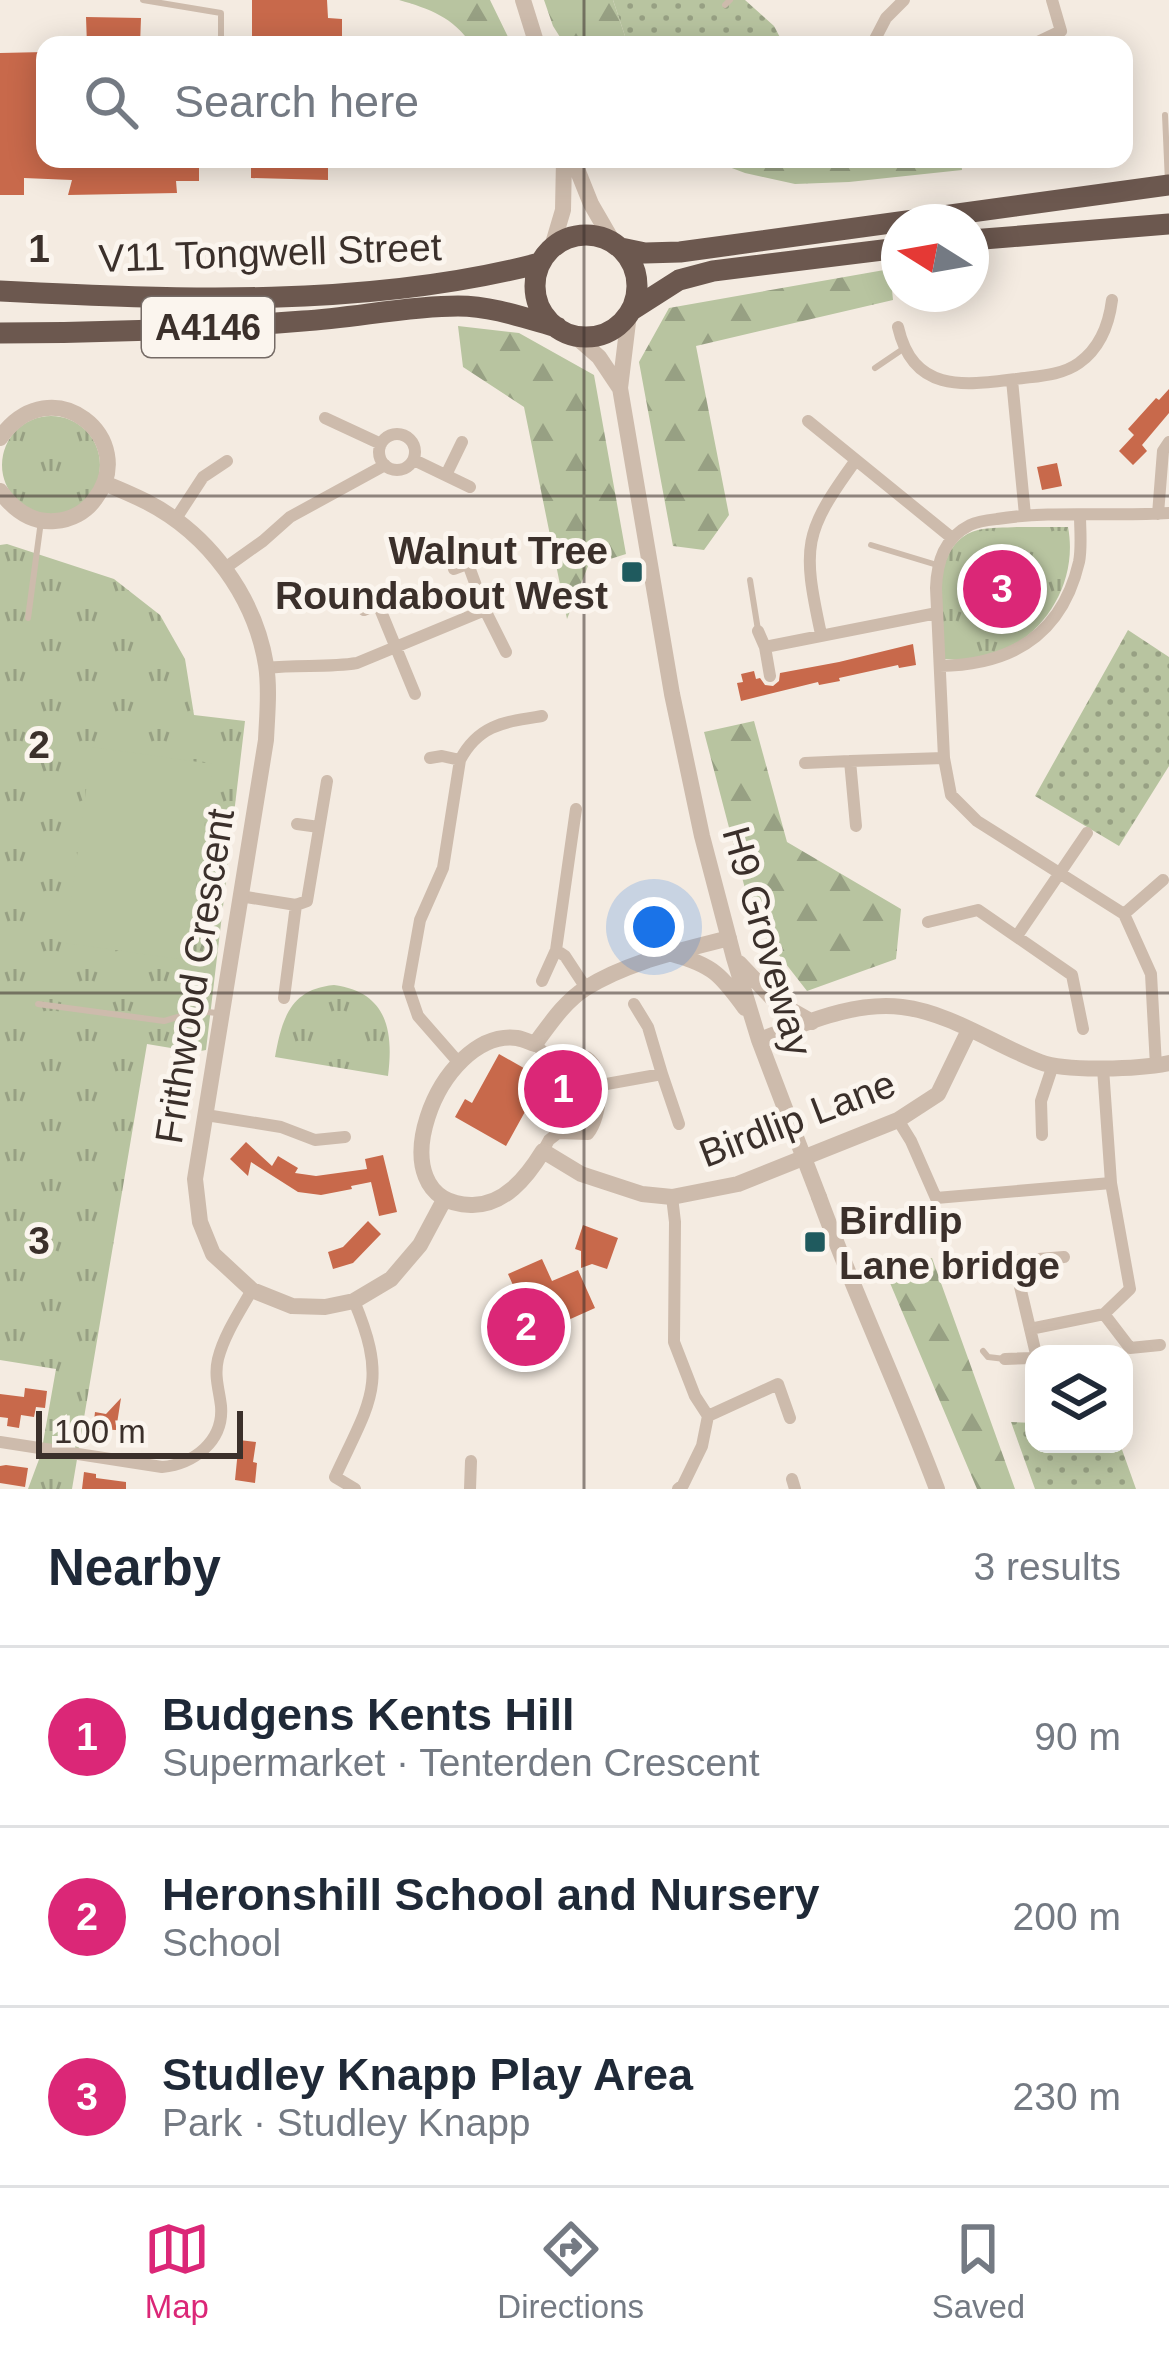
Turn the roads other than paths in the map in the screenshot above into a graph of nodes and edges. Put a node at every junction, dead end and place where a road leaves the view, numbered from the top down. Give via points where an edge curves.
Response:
1 (143, 0) edge
2 (523, 0) edge
3 (904, 0) edge
4 (1052, 0) edge
5 (221, 36) edge
6 (534, 36) edge
7 (877, 36) edge
8 (1051, 36) edge
9 (1165, 115) dead end
10 (568, 168) edge
11 (573, 168) edge
12 (1169, 185) edge
13 (1169, 224) edge
14 (989, 239) edge
15 (617, 245) junction
16 (881, 250) edge
17 (546, 255) junction
18 (0, 291) edge
19 (1112, 300) dead end
20 (630, 312) junction
21 (898, 327) dead end
22 (566, 332) junction
23 (0, 333) edge
24 (903, 349) junction
25 (875, 368) dead end
26 (1012, 380) junction
27 (620, 388) junction
28 (325, 418) dead end
29 (808, 421) dead end
30 (0, 438) edge
31 (462, 442) dead end
32 (1169, 442) edge
33 (381, 444) junction
34 (232, 459) dead end
35 (414, 460) junction
36 (856, 460) junction
37 (385, 466) junction
38 (446, 475) junction
39 (104, 483) junction
40 (470, 488) dead end
41 (0, 491) edge
42 (1164, 513) edge
43 (1025, 515) junction
44 (1080, 515) junction
45 (41, 520) junction
46 (175, 520) junction
47 (952, 538) junction
48 (872, 545) dead end
49 (483, 558) dead end
50 (937, 565) junction
51 (226, 568) junction
52 (750, 580) dead end
53 (364, 610) dead end
54 (485, 610) junction
55 (937, 613) junction
56 (28, 618) dead end
57 (758, 632) joint
58 (821, 634) junction
59 (394, 647) junction
60 (765, 647) junction
61 (506, 652) dead end
62 (940, 666) junction
63 (267, 668) junction
64 (770, 676) dead end
65 (415, 694) dead end
66 (542, 716) dead end
67 (430, 758) dead end
68 (944, 758) junction
69 (460, 760) junction
70 (850, 760) junction
71 (805, 763) dead end
72 (327, 781) dead end
73 (576, 809) dead end
74 (297, 824) dead end
75 (856, 826) dead end
76 (319, 827) junction
77 (1087, 833) dead end
78 (1060, 874) junction
79 (1163, 880) dead end
80 (240, 896) junction
81 (296, 905) junction
82 (1124, 914) junction
83 (928, 922) dead end
84 (1017, 936) junction
85 (729, 938) junction
86 (556, 950) junction
87 (671, 954) junction
88 (734, 958) junction
89 (1169, 970) edge
90 (1151, 974) junction
91 (542, 981) dead end
92 (586, 988) junction
93 (284, 998) dead end
94 (38, 1004) dead end
95 (634, 1004) dead end
96 (220, 1013) junction
97 (752, 1018) junction
98 (812, 1022) junction
99 (1083, 1029) dead end
100 (969, 1030) junction
101 (759, 1040) junction
102 (535, 1044) junction
103 (460, 1064) junction
104 (1162, 1064) edge
105 (1053, 1065) junction
106 (1103, 1068) junction
107 (662, 1073) junction
108 (601, 1085) junction
109 (206, 1115) junction
110 (898, 1120) junction
111 (679, 1124) dead end
112 (1042, 1135) dead end
113 (345, 1137) dead end
114 (543, 1151) junction
115 (1111, 1183) junction
116 (672, 1197) junction
117 (444, 1199) junction
118 (1064, 1257) dead end
119 (252, 1290) junction
120 (354, 1301) junction
121 (1104, 1314) junction
122 (1030, 1329) junction
123 (1033, 1345) edge
124 (1160, 1345) dead end
125 (983, 1351) dead end
126 (1025, 1357) edge
127 (1004, 1359) joint
128 (708, 1416) junction
129 (790, 1418) dead end
130 (0, 1442) edge
131 (471, 1461) dead end
132 (330, 1483) edge
133 (683, 1488) edge
134 (355, 1489) edge
135 (470, 1489) edge
136 (937, 1489) edge

1 - 5 lane via 220,13
2 - 6 street
3 - 7 street
4 - 8 street via 1060,32
9 - 12 lane
10 - 17 street
11 - 15 street
12 - 15 highway, A4146 via 680,252
13 - 14 highway
15 - 17 highway, A4146 via 581,235
15 - 20 highway via 638,288
16 - 20 highway via 713,271 679,280
17 - 18 highway, V11 Tongwell Street / A4146 via 454,283 308,295
17 - 22 highway via 537,298
19 - 26 street via 1109,325 1081,362
20 - 22 highway via 595,336
20 - 27 street, H9 Groveway
21 - 24 street
22 - 23 highway, V11 Tongwell Street / A4146 via 459,306 190,328
22 - 27 street
24 - 25 lane
24 - 26 street via 924,373 952,384
26 - 43 street
27 - 85 street, H9 Groveway via 672,694
28 - 33 street
29 - 36 street
30 - 39 street via 44,407 81,416 104,445
31 - 38 street
32 - 42 street
33 - 35 street via 405,435
33 - 37 street
34 - 46 street via 203,477
35 - 37 street via 401,470
35 - 38 street
36 - 47 street
36 - 58 street via 820,512 808,553
37 - 51 street via 290,517
38 - 40 street
39 - 45 street via 73,517
39 - 46 street, Frithwood Crescent
41 - 45 street
42 - 44 street
43 - 44 street
43 - 47 street via 974,522
44 - 62 street via 1080,559 1069,591 1036,637 988,662
45 - 56 lane
46 - 51 street, Frithwood Crescent
47 - 50 street
48 - 50 lane
49 - 54 street via 461,567
50 - 55 street
51 - 63 street, Frithwood Crescent
52 - 57 lane
53 - 59 street via 384,601
54 - 59 street
54 - 61 street
55 - 58 street
55 - 62 street
57 - 60 street
58 - 60 street
59 - 63 street via 357,663
59 - 65 street
60 - 64 street
62 - 68 street
63 - 80 street, Frithwood Crescent via 266,740
66 - 69 street via 484,730
67 - 69 street
68 - 70 street
68 - 78 street via 951,794 977,821
69 - 103 street via 443,868 420,920 409,987 418,1016
70 - 71 street
70 - 75 street
72 - 76 street
73 - 86 street
74 - 76 street
76 - 81 street via 307,901
77 - 78 street
78 - 82 street
78 - 84 street
79 - 82 street
80 - 81 street
80 - 96 street, Frithwood Crescent
81 - 93 street via 295,980
82 - 90 street
83 - 84 street via 978,910
84 - 99 street via 1072,975
85 - 87 street
85 - 88 street, H9 Groveway
86 - 91 street
86 - 92 street
87 - 92 street
87 - 97 street via 723,978
88 - 97 street, H9 Groveway
88 - 98 street via 775,1001
89 - 90 street
90 - 104 street
92 - 102 street
94 - 96 lane via 164,1021
95 - 107 street
96 - 109 street, Frithwood Crescent
97 - 101 street, H9 Groveway
98 - 100 street via 868,1005 906,1007
98 - 101 street
100 - 105 street
100 - 110 street, Birdlip Lane via 938,1094
101 - 136 street, H9 Groveway, bridge
102 - 103 street via 500,1039
102 - 108 street via 553,1060 586,1056
103 - 117 street via 423,1130 422,1162
104 - 106 street
105 - 106 street
105 - 112 street via 1041,1101
106 - 115 street
107 - 108 street
107 - 111 street
108 - 114 street via 596,1126 588,1135 558,1133
109 - 113 street via 315,1141
109 - 119 street, Frithwood Crescent via 195,1179 200,1222 213,1255
110 - 115 street via 936,1198
110 - 116 street, Birdlip Lane via 738,1184
114 - 116 street, Birdlip Lane via 612,1186
114 - 117 street via 529,1174 491,1202
115 - 121 street via 1130,1289
116 - 128 street via 674,1342
117 - 120 street via 391,1280
118 - 122 street via 1014,1261
119 - 120 street, Frithwood Crescent via 292,1306
119 - 130 street via 219,1353 222,1411 214,1438 196,1457 162,1467
120 - 132 street via 375,1362 371,1397
121 - 122 street
121 - 124 street via 1130,1348
122 - 123 street
125 - 127 lane
126 - 127 street
128 - 129 street via 777,1378
128 - 133 street
131 - 135 street
132 - 134 street

